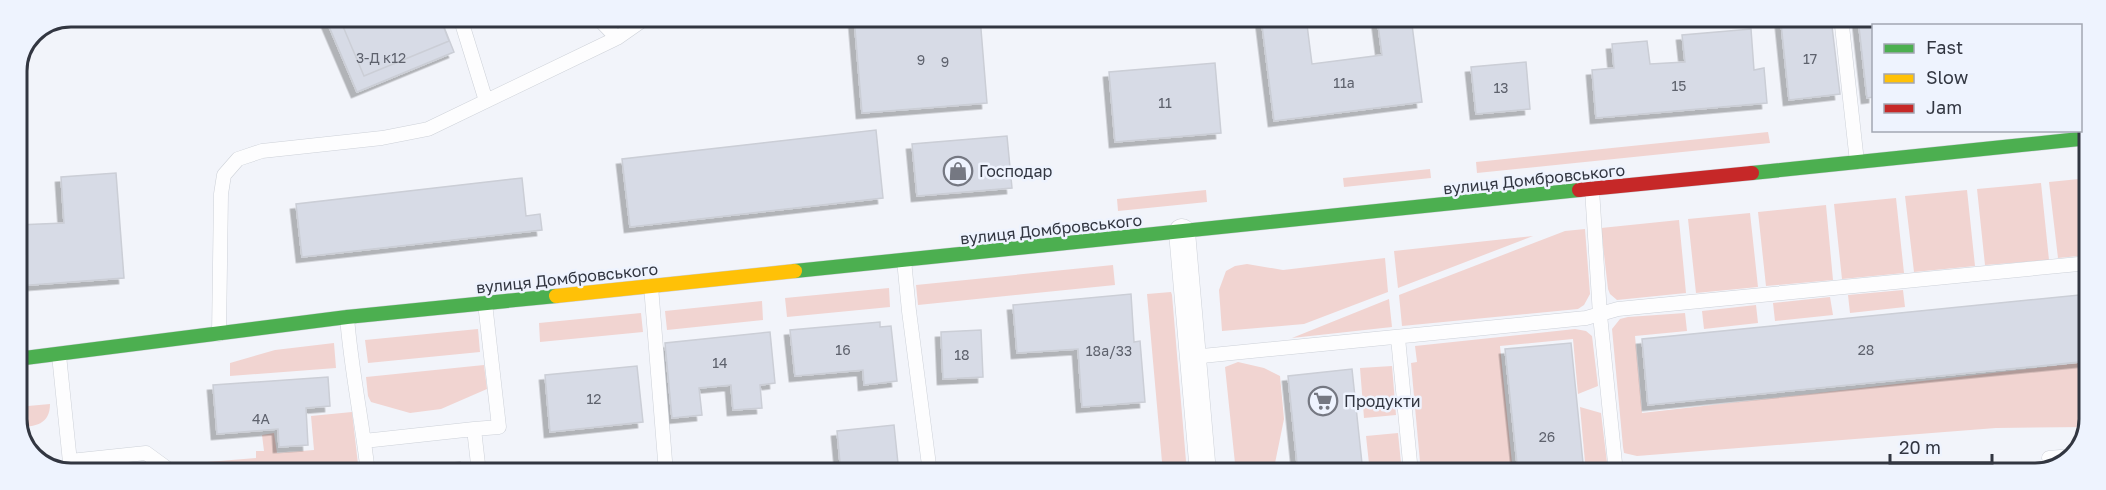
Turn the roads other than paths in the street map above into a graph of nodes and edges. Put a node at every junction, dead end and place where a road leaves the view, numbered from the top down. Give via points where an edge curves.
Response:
1 (463, 27) edge
2 (607, 27) edge
3 (633, 27) edge
4 (1842, 27) edge
5 (617, 38) junction
6 (486, 101) junction
7 (2079, 139) edge
8 (1857, 162) junction
9 (1592, 189) junction
10 (1182, 232) junction
11 (904, 260) junction
12 (2079, 264) edge
13 (651, 286) junction
14 (485, 303) junction
15 (1600, 315) junction
16 (347, 317) junction
17 (219, 334) junction
18 (1398, 338) junction
19 (59, 355) junction
20 (1192, 357) junction
21 (27, 358) edge
22 (474, 429) junction
23 (364, 441) junction
24 (2056, 457) edge
25 (2049, 458) dead end
26 (70, 463) edge
27 (92, 463) edge
28 (160, 463) edge
29 (367, 463) edge
30 (478, 463) edge
31 (665, 463) edge
32 (929, 463) edge
33 (1202, 463) edge
34 (1410, 463) edge
35 (1615, 463) edge

1 - 6 lane
2 - 5 lane
3 - 5 lane
4 - 8 lane
5 - 6 lane
6 - 17 lane via 428,129 262,152 238,159 224,175 220,194
7 - 8 street, вулиця Домбровського
8 - 9 street, вулиця Домбровського
9 - 10 street, вулиця Домбровського
9 - 15 lane
10 - 11 street, вулиця Домбровського
10 - 20 street
11 - 13 street, вулиця Домбровського
11 - 32 lane
12 - 15 lane via 1618,309
13 - 14 street, вулиця Домбровського
13 - 31 lane
14 - 16 street, вулиця Домбровського
14 - 22 lane via 499,427
15 - 18 lane
15 - 35 lane
16 - 17 street, вулиця Домбровського
16 - 23 lane via 351,371
17 - 19 street, вулиця Домбровського
18 - 20 lane
18 - 34 lane
19 - 21 street, вулиця Домбровського
19 - 26 lane
20 - 33 street
22 - 23 lane
22 - 30 lane
23 - 29 lane
24 - 25 lane
27 - 28 lane via 147,453

